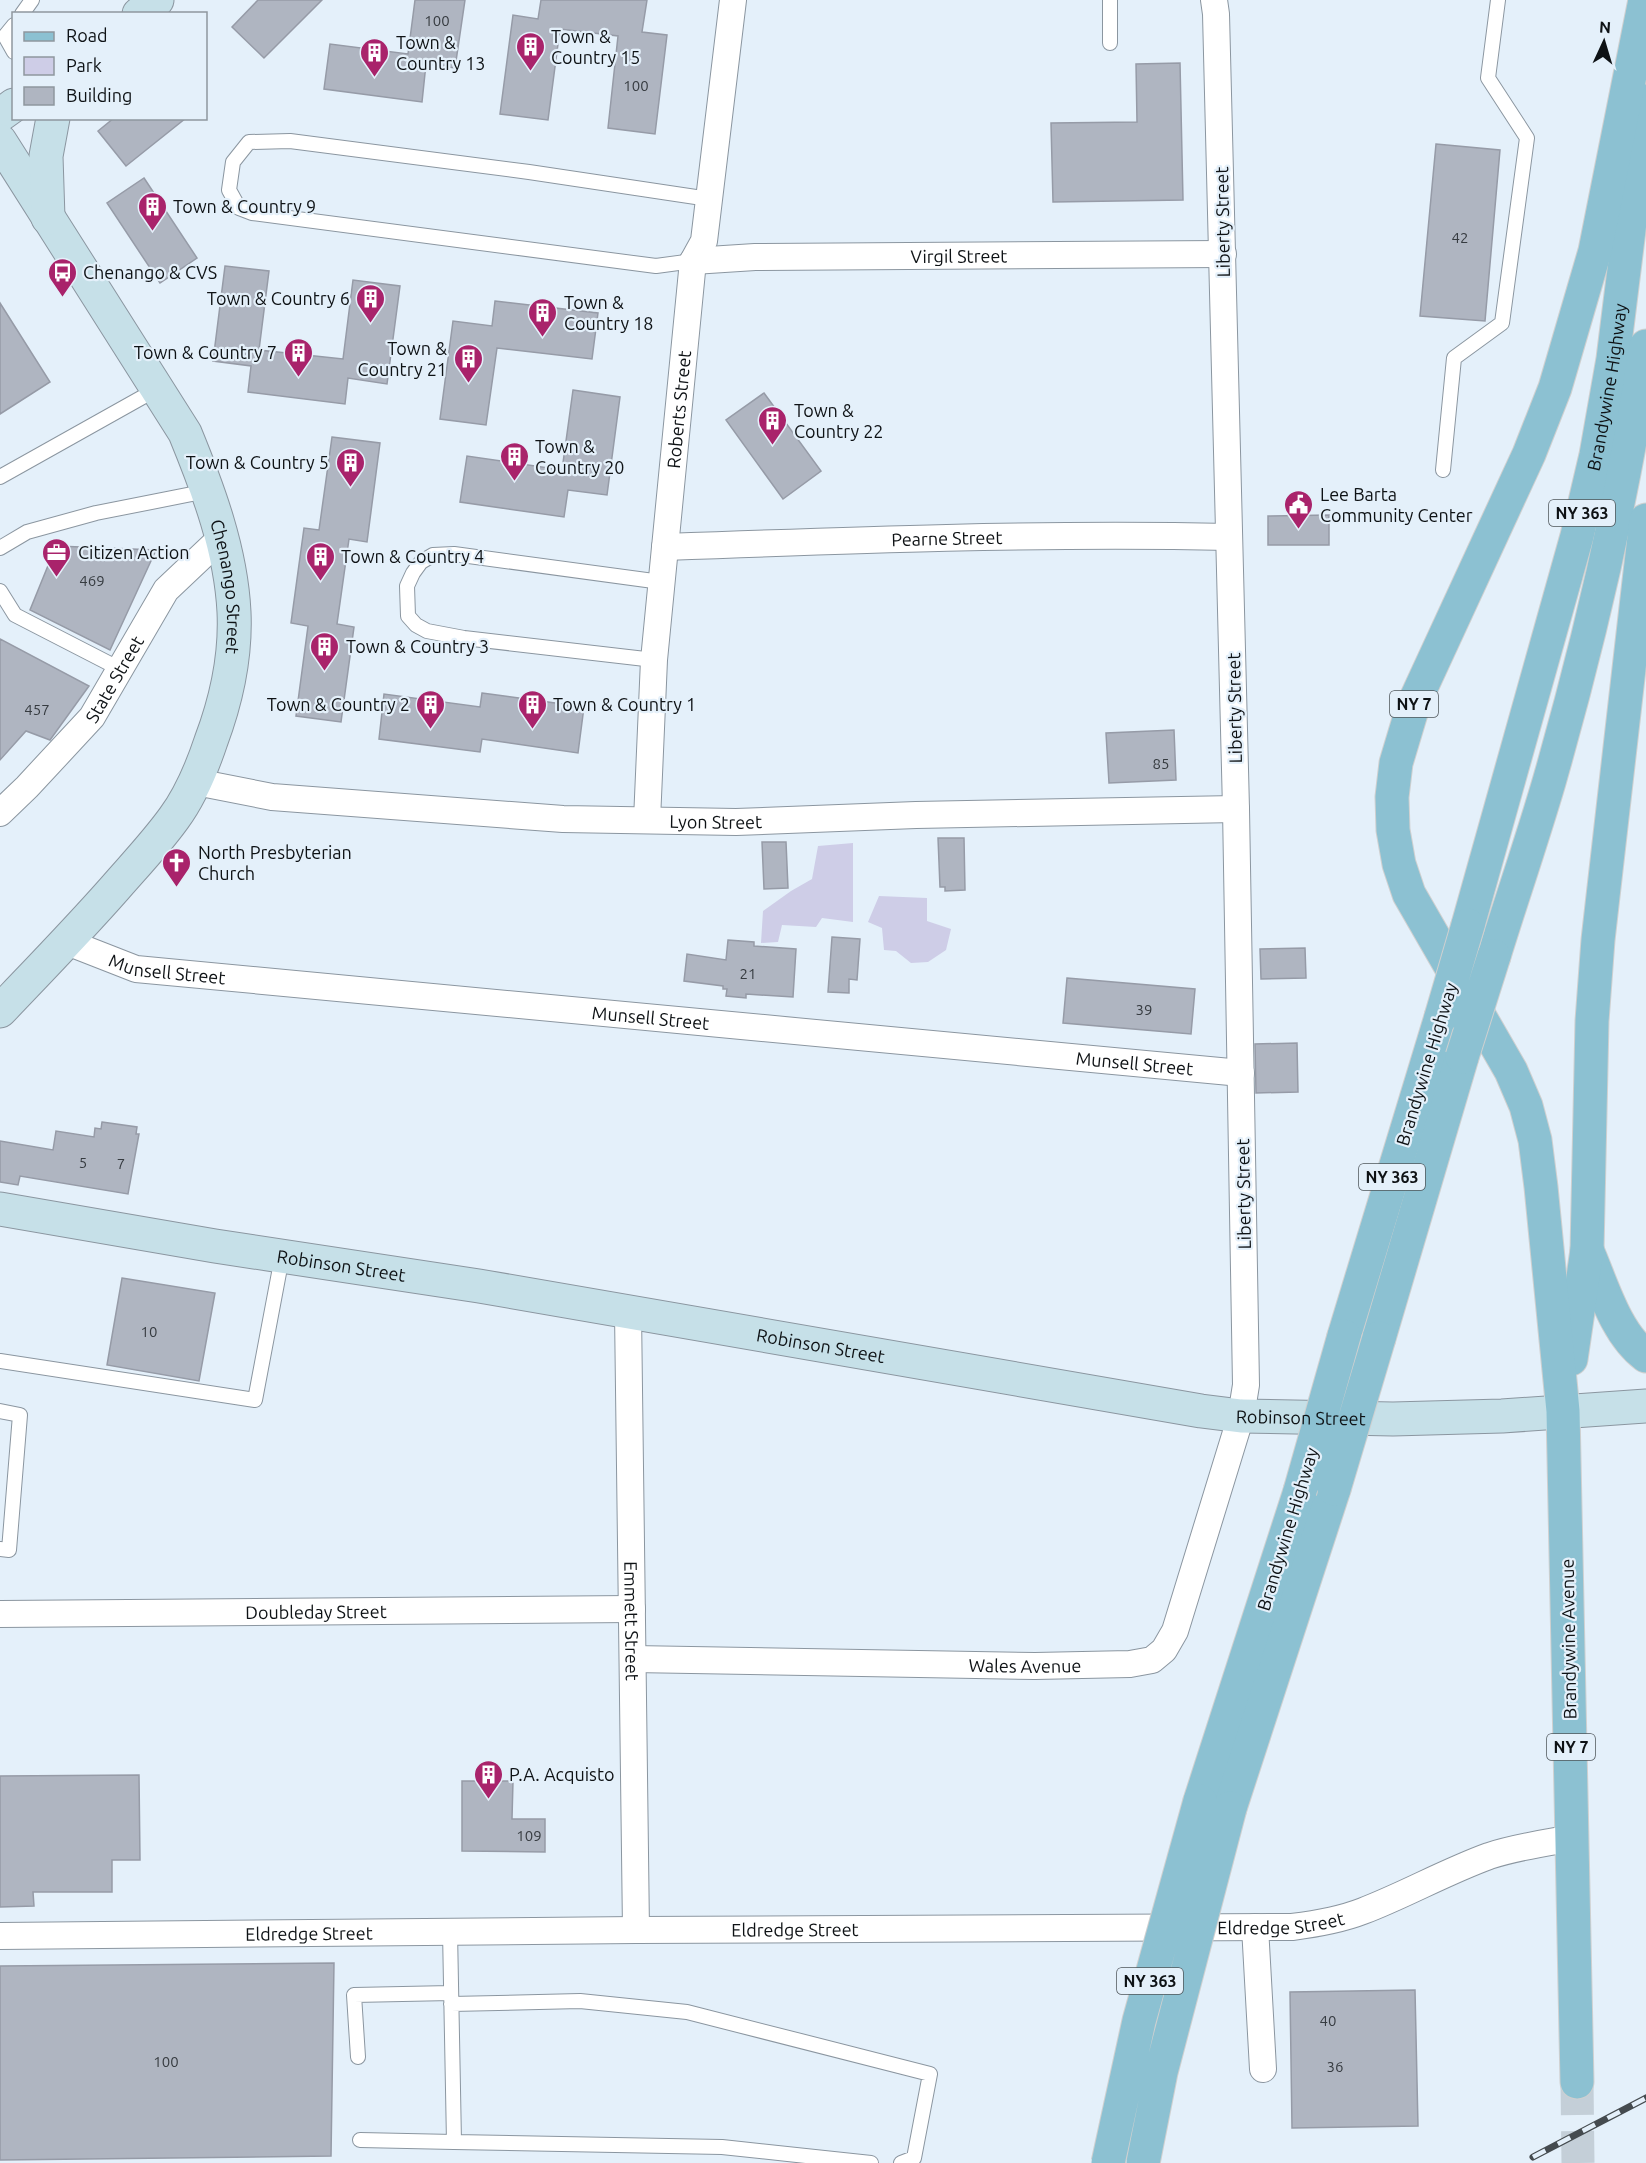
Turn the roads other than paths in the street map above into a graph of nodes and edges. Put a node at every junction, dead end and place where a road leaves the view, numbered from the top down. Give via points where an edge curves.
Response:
1 (733, 0) edge
2 (1110, 0) edge
3 (1214, 0) edge
4 (1498, 0) edge
5 (1645, 0) edge
6 (12, 27) edge
7 (1110, 43) dead end
8 (12, 48) edge
9 (1646, 90) edge
10 (53, 120) edge
11 (0, 141) edge
12 (709, 199) junction
13 (48, 220) junction
14 (1223, 254) junction
15 (693, 261) junction
16 (1646, 346) edge
17 (157, 389) junction
18 (1443, 470) dead end
19 (0, 477) edge
20 (207, 491) junction
21 (1646, 520) edge
22 (1229, 537) junction
23 (221, 538) junction
24 (0, 548) edge
25 (665, 548) junction
26 (661, 582) junction
27 (0, 592) edge
28 (654, 660) junction
29 (120, 669) junction
30 (196, 782) junction
31 (1236, 809) junction
32 (0, 813) edge
33 (647, 820) junction
34 (67, 942) junction
35 (0, 1011) edge
36 (1241, 1073) junction
37 (0, 1209) edge
38 (1587, 1250) junction
39 (282, 1257) junction
40 (628, 1312) junction
41 (1646, 1356) edge
42 (0, 1361) edge
43 (1646, 1406) edge
44 (0, 1411) edge
45 (1563, 1411) junction
46 (1241, 1416) junction
47 (0, 1549) edge
48 (632, 1609) junction
49 (0, 1614) edge
50 (633, 1659) junction
51 (1215, 1805) junction
52 (1574, 1838) junction
53 (1256, 1927) junction
54 (636, 1930) junction
55 (450, 1932) junction
56 (0, 1936) edge
57 (451, 1999) junction
58 (358, 2056) dead end
59 (1263, 2069) dead end
60 (1577, 2082) tunnel mouth
61 (360, 2140) dead end
62 (454, 2142) junction
63 (871, 2163) edge
64 (901, 2163) edge
65 (1108, 2163) edge
66 (1143, 2163) edge

1 - 12 street, Roberts Street
2 - 7 lane
3 - 14 street, Liberty Street
4 - 18 lane via 1488,78 1527,138 1503,324 1454,358
5 - 45 main road, NY 7 via 1595,251 1555,388 1529,454 1414,703 1396,763 1392,797 1398,864 1409,894 1511,1071 1526,1106 1541,1187
6 - 8 lane via 5,36
9 - 51 main road, Brandywine Highway / NY 363, bridge via 1613,359 1577,536 1468,925 1344,1336
10 - 13 street via 46,156
11 - 13 street, Chenango Street
12 - 15 street, Roberts Street via 704,241
12 - 15 lane via 290,141 249,142 233,162 229,190 239,208 252,213 656,266
13 - 17 street, Chenango Street
14 - 15 street, Virgil Street via 755,257
14 - 22 street, Liberty Street
15 - 25 street, Roberts Street
16 - 51 main road, Brandywine Highway / NY 363, bridge via 1622,483 1549,781 1462,1057 1334,1489
17 - 19 lane
17 - 20 street, Chenango Street via 185,433
20 - 23 street, Chenango Street
20 - 24 lane via 96,513 27,532
21 - 38 main road, NY 7 via 1598,940 1592,1021
22 - 25 street, Pearne Street via 1112,534
22 - 31 street, Liberty Street
23 - 29 street, State Street via 166,590
23 - 30 street, Chenango Street via 234,612 231,658 222,712
25 - 26 street, Roberts Street
26 - 28 street, Roberts Street
26 - 28 lane via 454,554 433,555 421,562 407,586 408,616 428,631
27 - 29 lane via 15,615
28 - 33 street, Roberts Street
29 - 32 street, State Street via 92,717
30 - 33 street, Lyon Street via 272,797 563,819
30 - 34 street, Chenango Street via 151,848
31 - 33 street, Lyon Street via 736,822
31 - 36 street, Liberty Street
34 - 35 street, Chenango Street
34 - 36 street, Munsell Street via 136,969
36 - 46 street, Liberty Street via 1246,1385
37 - 39 street, Robinson Street
38 - 41 main road via 1622,1330
38 - 45 main road, NY 7
39 - 40 street, Robinson Street
39 - 42 lane via 255,1400
40 - 46 street, Robinson Street
40 - 48 street, Emmett Street
43 - 45 street, Robinson Street
44 - 47 lane via 20,1415 9,1550
45 - 46 street, Robinson Street via 1393,1419
45 - 52 main road, Brandywine Avenue / NY 7
46 - 50 street, Wales Avenue via 1175,1631 1164,1650 1152,1660 1035,1666
48 - 49 street, Doubleday Street
48 - 50 street, Emmett Street
50 - 54 street, Emmett Street
51 - 65 main road, Brandywine Highway / NY 363, bridge via 1139,2021
51 - 66 main road, Brandywine Highway / NY 363, bridge
52 - 53 street, Eldredge Street via 1490,1856 1330,1922
52 - 60 main road, Brandywine Avenue / NY 7
53 - 54 street, Eldredge Street
53 - 59 street
54 - 55 street, Eldredge Street
55 - 56 street, Eldredge Street
55 - 57 lane
57 - 58 lane via 354,1995
57 - 62 lane
57 - 64 lane via 580,2001 687,2012 930,2074 914,2158
61 - 62 lane
62 - 63 lane via 722,2146

